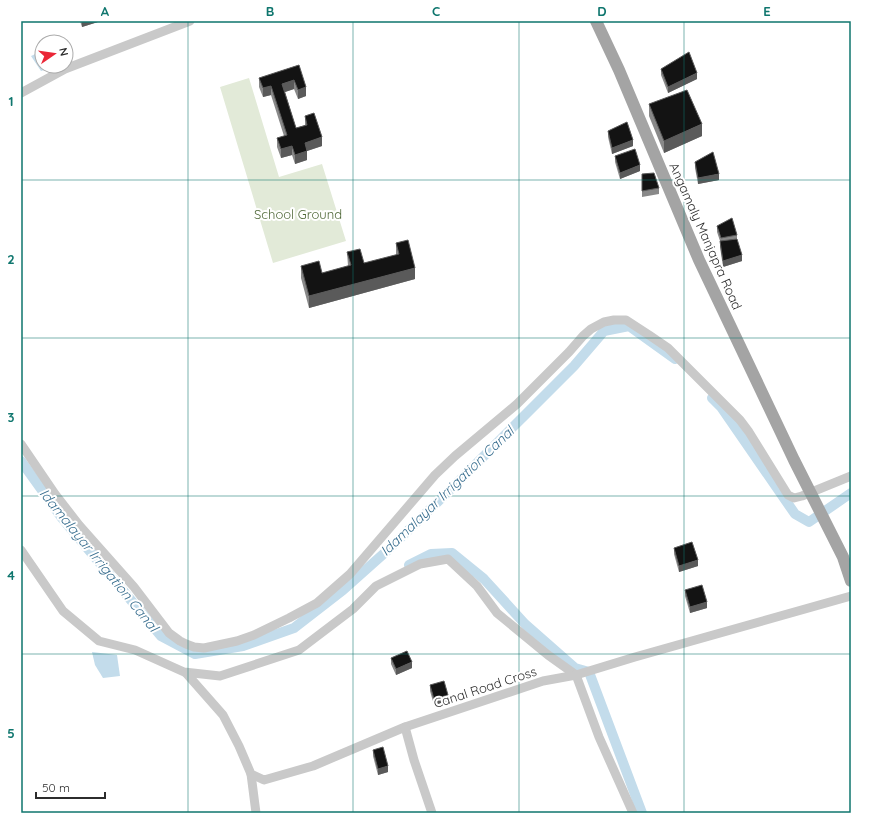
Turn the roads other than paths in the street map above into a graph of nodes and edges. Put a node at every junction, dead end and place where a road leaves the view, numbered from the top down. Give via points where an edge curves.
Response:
1 (190, 21) edge
2 (596, 21) edge
3 (21, 92) edge
4 (21, 444) edge
5 (851, 476) edge
6 (812, 496) junction
7 (21, 550) edge
8 (851, 581) edge
9 (851, 596) edge
10 (186, 673) junction
11 (576, 675) junction
12 (405, 727) junction
13 (251, 774) junction
14 (256, 813) edge
15 (432, 813) edge
16 (633, 813) edge

1 - 3 street via 65,68
2 - 6 main road, Angamaly Manjapra Road via 699,260
4 - 6 street via 79,525 169,633 186,644 204,648 254,636 317,603 350,574 445,466 517,404 583,336 604,322 626,320 668,348 740,420 788,495 794,498
5 - 6 street
6 - 8 main road, Angamaly Manjapra Road via 843,556
7 - 10 street via 63,611 99,641 135,650
9 - 11 street, Canal Road Cross
10 - 11 street via 220,676 299,650 353,609 376,586 420,564 448,559 477,586 497,613
10 - 13 street via 223,715
11 - 12 street, Canal Road Cross via 543,681
11 - 16 street via 599,737
12 - 13 street, Canal Road Cross via 313,766 264,780
12 - 15 street
13 - 14 street

